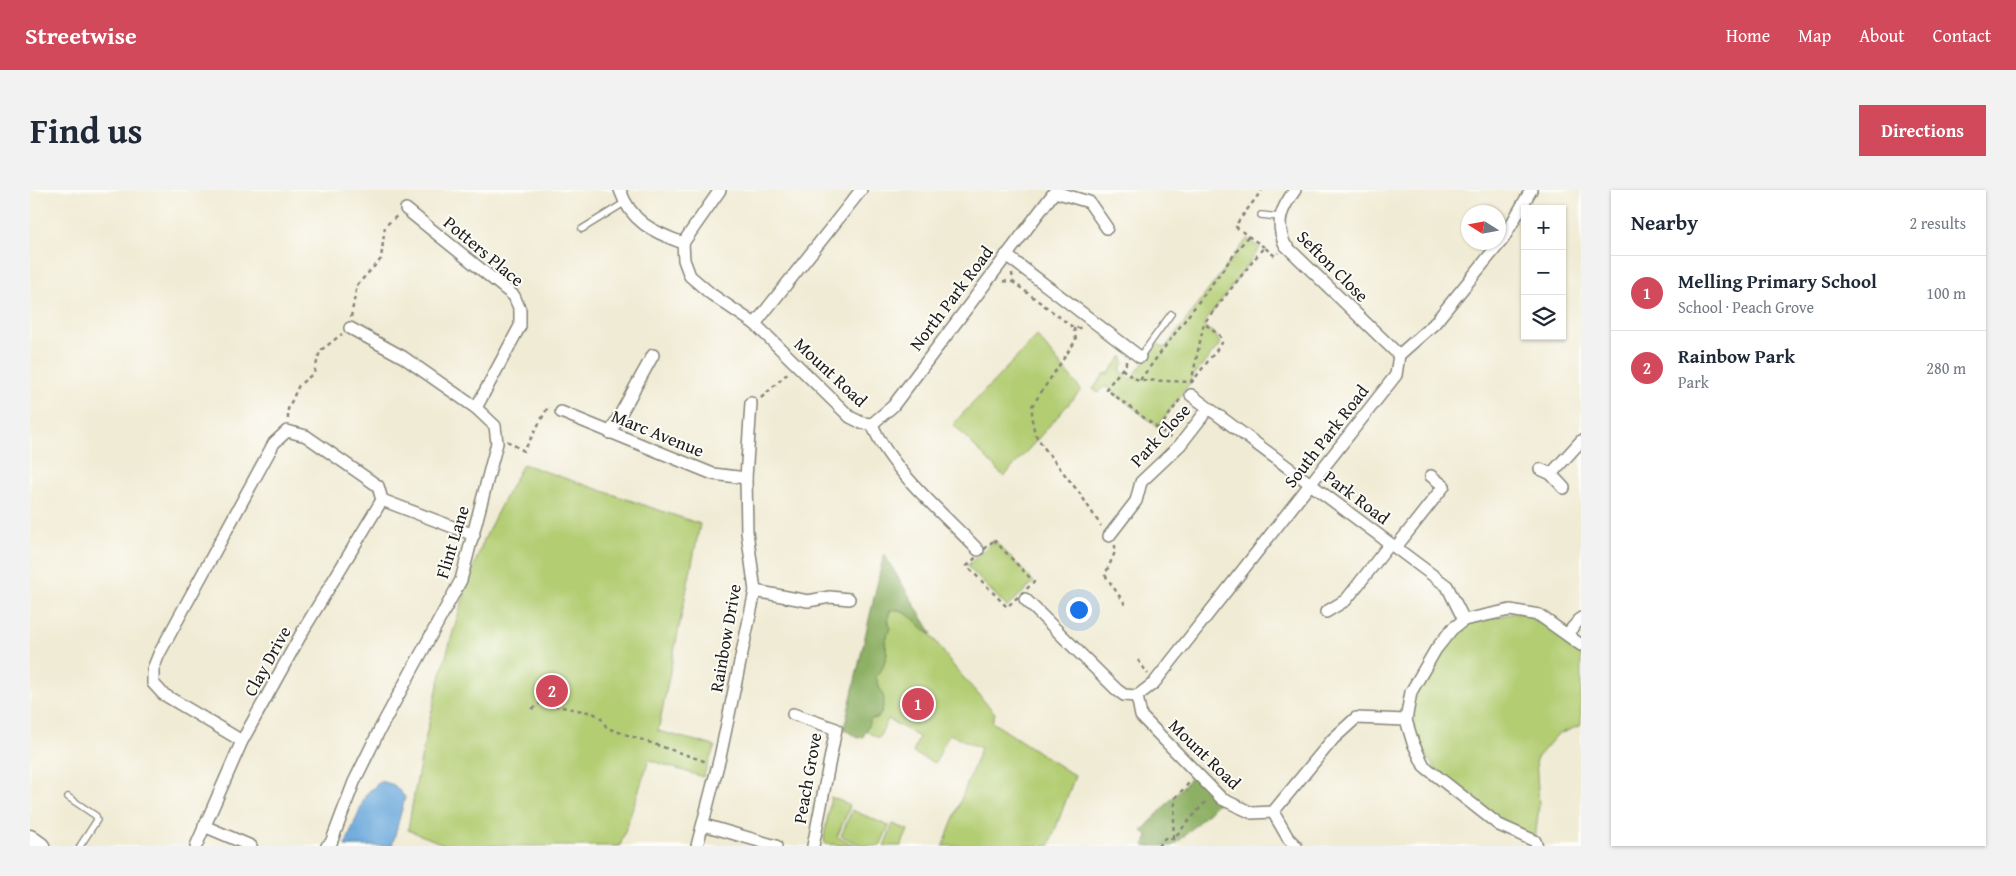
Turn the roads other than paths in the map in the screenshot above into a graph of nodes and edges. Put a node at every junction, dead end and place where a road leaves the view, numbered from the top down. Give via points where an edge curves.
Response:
1 (620, 190) edge
2 (720, 190) edge
3 (861, 190) edge
4 (1295, 190) edge
5 (1531, 190) edge
6 (1055, 191) edge
7 (624, 203) junction
8 (406, 209) dead end
9 (1261, 215) dead end
10 (1279, 217) junction
11 (1108, 228) dead end
12 (582, 229) dead end
13 (683, 243) junction
14 (1010, 258) junction
15 (1171, 314) dead end
16 (755, 324) junction
17 (350, 328) dead end
18 (653, 355) dead end
19 (1399, 355) junction
20 (1140, 357) joint
21 (1188, 392) road end
22 (751, 405) road end
23 (476, 408) junction
24 (1208, 408) junction
25 (561, 412) road end
26 (872, 424) junction
27 (610, 433) junction
28 (1581, 441) edge
29 (1431, 476) dead end
30 (746, 478) junction
31 (1311, 485) junction
32 (1564, 488) dead end
33 (382, 500) junction
34 (474, 535) junction
35 (1109, 536) road end
36 (1393, 545) junction
37 (978, 550) dead end
38 (755, 591) junction
39 (849, 599) dead end
40 (1025, 599) dead end
41 (1326, 612) dead end
42 (1581, 618) edge
43 (1464, 620) junction
44 (1567, 634) junction
45 (1581, 645) edge
46 (1137, 696) junction
47 (793, 714) dead end
48 (1406, 720) junction
49 (242, 742) junction
50 (68, 797) dead end
51 (1273, 812) junction
52 (704, 825) junction
53 (204, 826) junction
54 (30, 838) edge
55 (749, 842) edge
56 (40, 846) edge
57 (80, 846) edge
58 (196, 846) edge
59 (251, 846) edge
60 (327, 846) edge
61 (697, 846) edge
62 (776, 846) edge
63 (813, 846) edge
64 (1296, 846) edge
65 (1536, 846) edge

1 - 7 street
2 - 13 street
3 - 16 street
4 - 10 street
5 - 19 street via 1503,239 1434,324
6 - 11 street via 1089,202
6 - 14 street, North Park Road
7 - 12 lane
7 - 13 street via 644,227
8 - 23 street, Potters Place via 518,302 520,326
9 - 10 lane
10 - 19 street, Sefton Close via 1279,232 1284,245
13 - 16 street, Mount Road via 684,260 690,276
14 - 20 street
14 - 26 street, North Park Road via 893,406
15 - 20 lane
16 - 26 street, Mount Road via 850,417
17 - 23 street via 402,357
18 - 27 street
19 - 31 street, South Park Road via 1396,375
21 - 24 street, Park Road
22 - 30 street, Rainbow Drive
23 - 34 street, Flint Lane via 490,419 497,435
24 - 31 street, Park Road
24 - 35 street, Park Close via 1180,445 1141,482 1136,501
25 - 27 street, Marc Avenue
26 - 37 street, Mount Road via 878,441 893,461
27 - 30 street, Marc Avenue via 713,474
28 - 32 street via 1545,472
29 - 36 street via 1444,486
30 - 38 street, Rainbow Drive via 747,532
31 - 36 street, Park Road
31 - 46 street, South Park Road via 1154,683
33 - 34 street
33 - 49 street, Clay Drive via 304,629
33 - 49 street via 378,486 306,436 287,431 274,443 152,669 153,683 163,694
34 - 60 street, Flint Lane via 461,580 380,730
36 - 41 street via 1346,600
36 - 43 street, Park Road via 1447,586
38 - 39 street via 808,601 830,597
38 - 52 street, Rainbow Drive
40 - 46 street via 1117,690 1124,695
42 - 44 street
43 - 44 street via 1510,610 1539,615
43 - 48 street via 1452,629 1421,672 1411,692
44 - 45 street
46 - 51 street, Mount Road via 1141,716 1222,799 1252,813
47 - 63 street, Peach Grove via 836,729
48 - 51 street via 1356,718 1333,739
48 - 65 street via 1412,743 1424,766 1499,825 1535,841
49 - 53 street, Clay Drive
50 - 57 lane via 96,816 97,820
51 - 64 street
52 - 55 street
52 - 61 street, Rainbow Drive
53 - 58 street, Clay Drive
53 - 59 street
54 - 56 street
55 - 62 street

